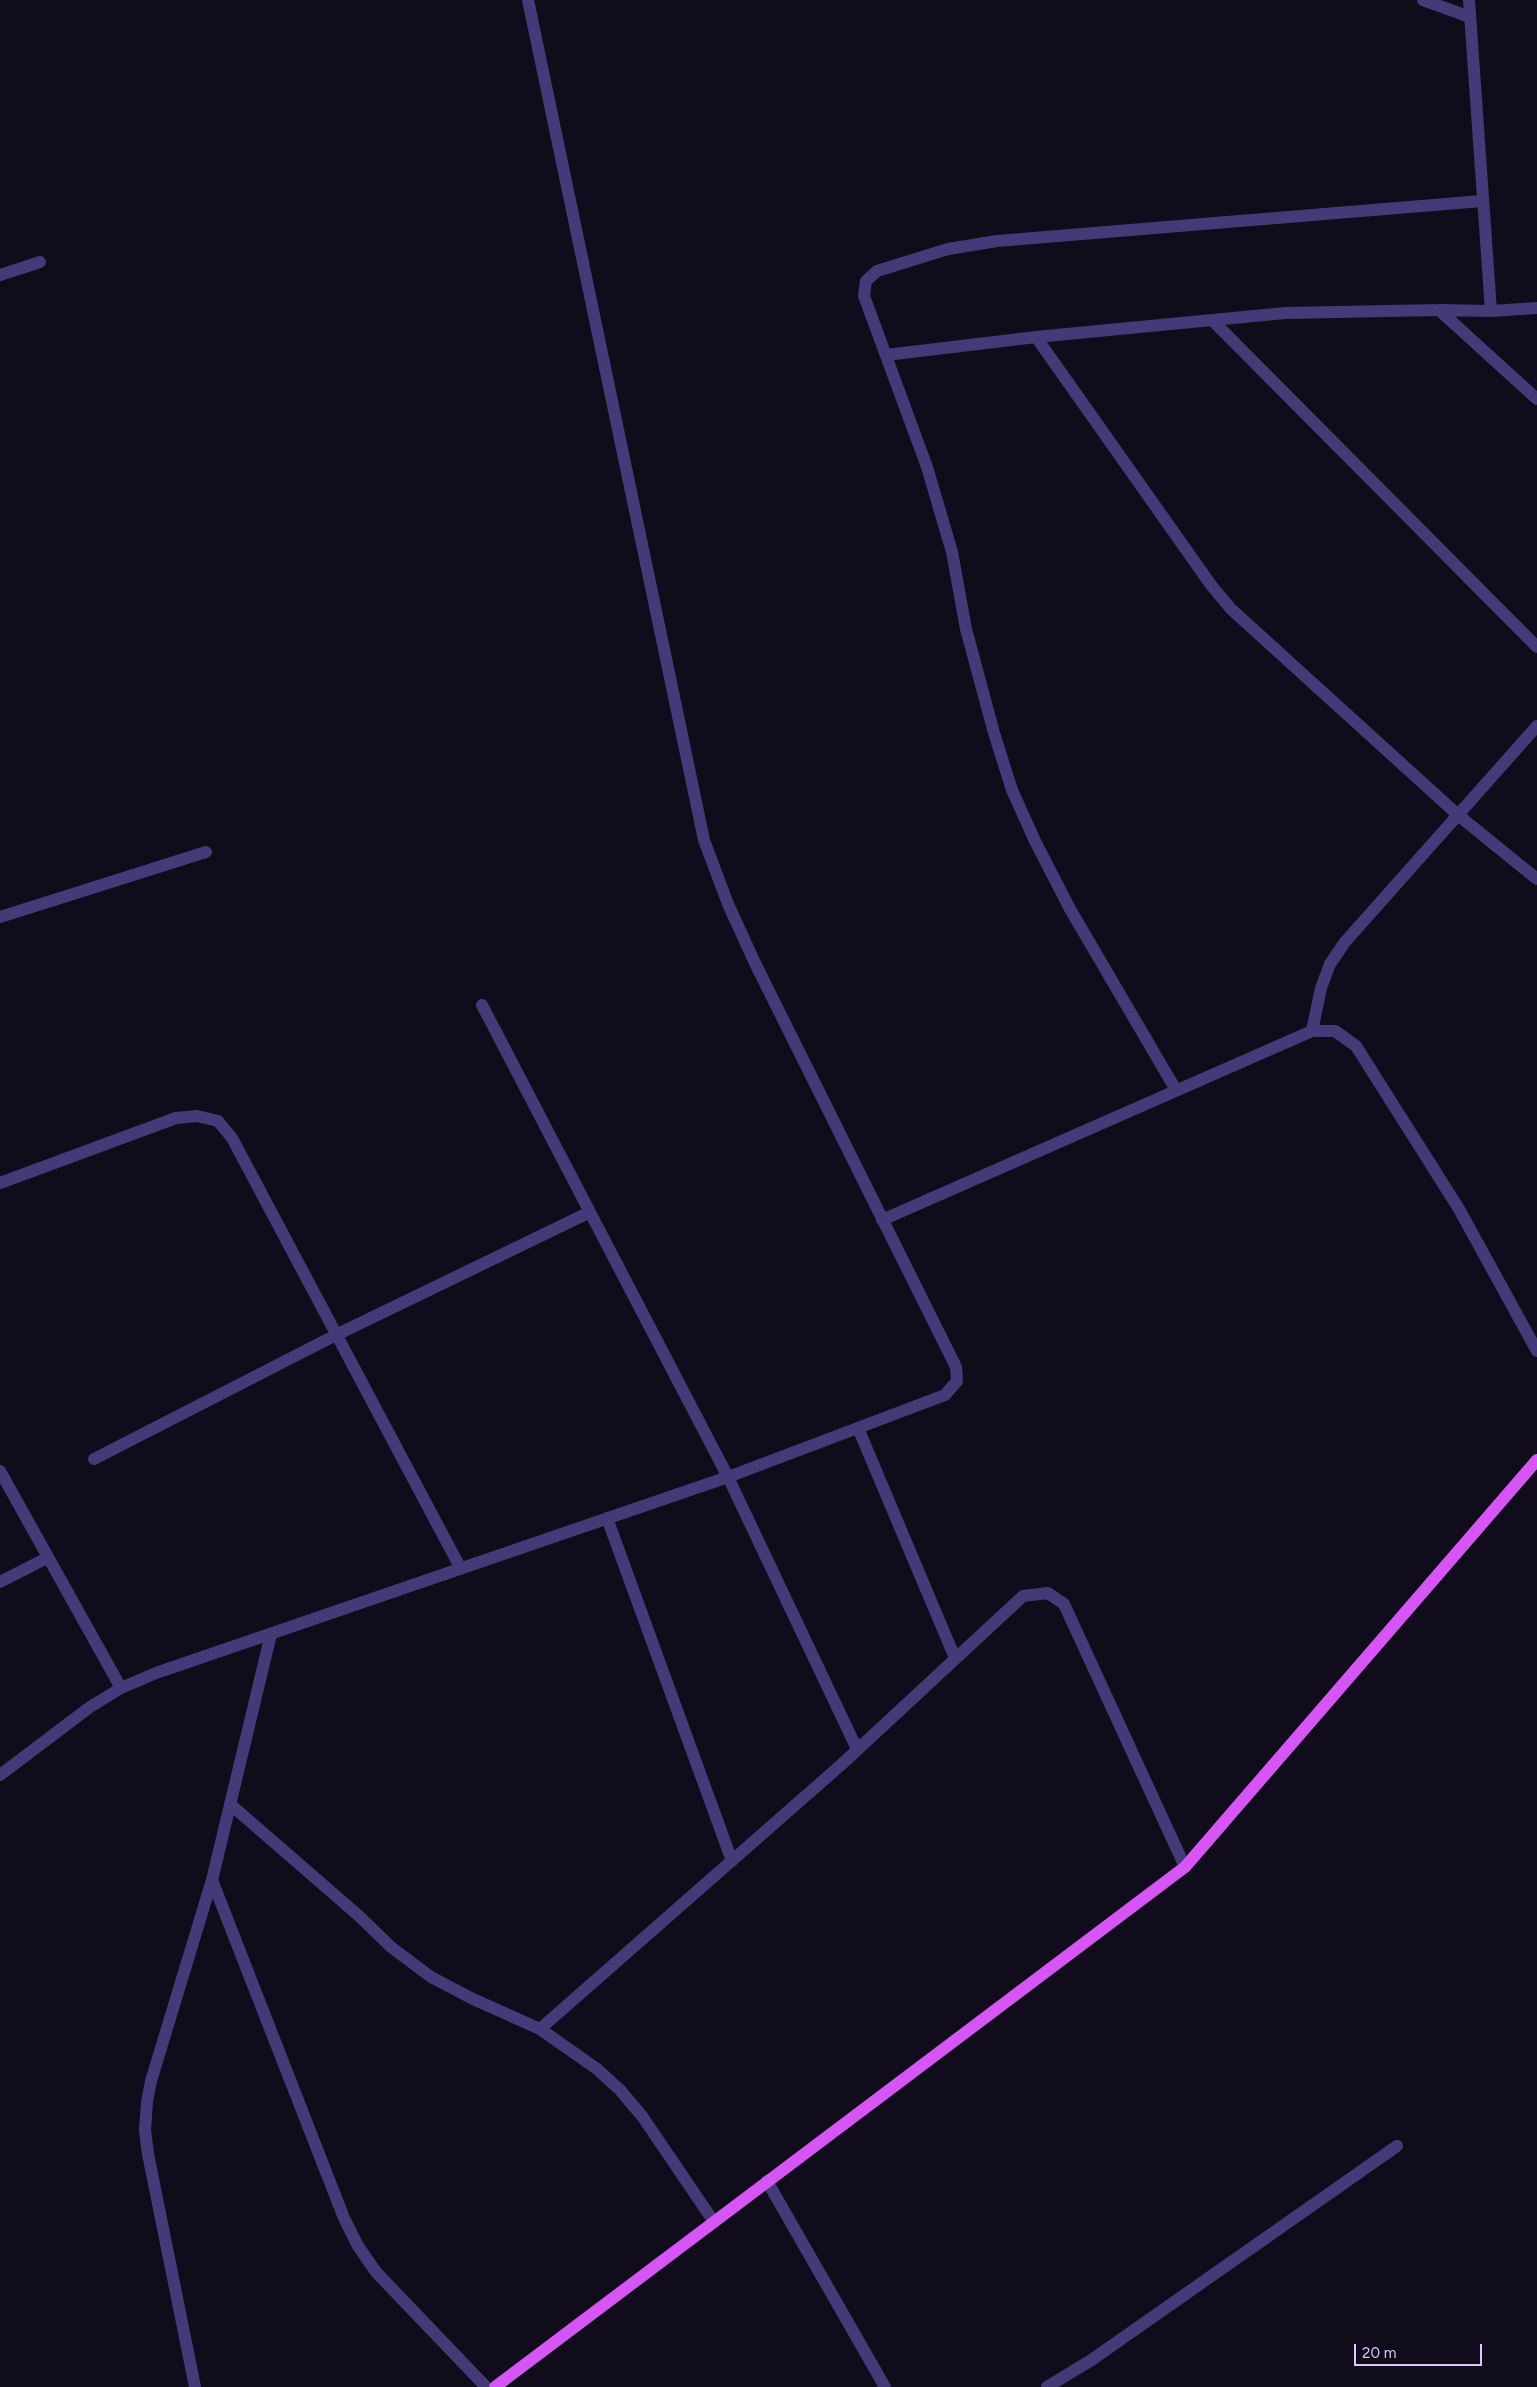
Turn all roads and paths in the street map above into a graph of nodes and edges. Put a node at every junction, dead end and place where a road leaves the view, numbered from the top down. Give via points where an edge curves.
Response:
1 (528, 0) edge
2 (1423, 0) edge
3 (1469, 0) edge
4 (1470, 17) junction
5 (1482, 201) junction
6 (40, 262) dead end
7 (0, 275) edge
8 (1537, 308) edge
9 (1439, 310) junction
10 (1490, 311) junction
11 (1212, 320) junction
12 (1036, 337) junction
13 (886, 355) junction
14 (1537, 399) edge
15 (1537, 647) edge
16 (1537, 726) edge
17 (1458, 815) junction
18 (206, 852) dead end
19 (1537, 880) edge
20 (0, 917) edge
21 (482, 1005) dead end
22 (1312, 1030) junction
23 (1176, 1090) junction
24 (0, 1183) edge
25 (590, 1212) junction
26 (882, 1220) junction
27 (336, 1335) junction
28 (1537, 1351) edge
29 (858, 1428) junction
30 (94, 1459) dead end
31 (1537, 1460) edge
32 (0, 1471) edge
33 (728, 1477) junction
34 (607, 1518) junction
35 (47, 1558) junction
36 (461, 1569) junction
37 (0, 1582) edge
38 (270, 1634) junction
39 (955, 1658) junction
40 (121, 1688) junction
41 (857, 1749) junction
42 (0, 1775) edge
43 (230, 1804) junction
44 (732, 1861) junction
45 (1185, 1867) junction
46 (212, 1880) junction
47 (540, 2029) junction
48 (1398, 2146) dead end
49 (767, 2181) junction
50 (714, 2222) junction
51 (195, 2387) edge
52 (486, 2387) edge
53 (495, 2387) edge
54 (885, 2387) edge
55 (1047, 2387) edge

1 - 26 street via 704,840 747,946
2 - 4 street
3 - 4 street
4 - 5 street
5 - 10 street
5 - 13 street via 1060,235 948,249 877,271 866,281 864,296
6 - 7 street
8 - 10 street
9 - 10 street
9 - 11 street via 1285,313
9 - 14 street
11 - 12 street
11 - 15 street
12 - 13 street
12 - 17 street via 1231,609
13 - 23 street via 927,467 952,552 966,630 1012,790 1070,909
16 - 17 street
17 - 19 street
17 - 22 street via 1340,949 1321,988
18 - 20 street
21 - 25 street
22 - 23 street
22 - 28 street via 1335,1031 1356,1046 1459,1209
23 - 26 street
24 - 27 street via 176,1118 197,1116 218,1121 232,1138
25 - 27 street
25 - 33 street
26 - 29 street via 956,1367 957,1381 945,1395
27 - 30 street
27 - 36 street
29 - 33 street
29 - 39 street
31 - 45 main road
32 - 35 street
33 - 34 street
33 - 41 street
34 - 36 street
34 - 44 street
35 - 37 street
35 - 40 street
36 - 38 street
38 - 40 street
38 - 43 street
39 - 41 street
39 - 45 street via 1023,1596 1048,1593 1064,1604
40 - 42 street via 90,1707
41 - 44 street
43 - 46 street
43 - 47 street via 391,1947 431,1977
44 - 47 street
45 - 49 main road
46 - 51 street via 151,2081 145,2130
46 - 52 street via 344,2218 358,2246 376,2272
47 - 50 street via 620,2090 642,2116
48 - 55 street via 1090,2361
49 - 50 main road
49 - 54 street
50 - 53 main road

